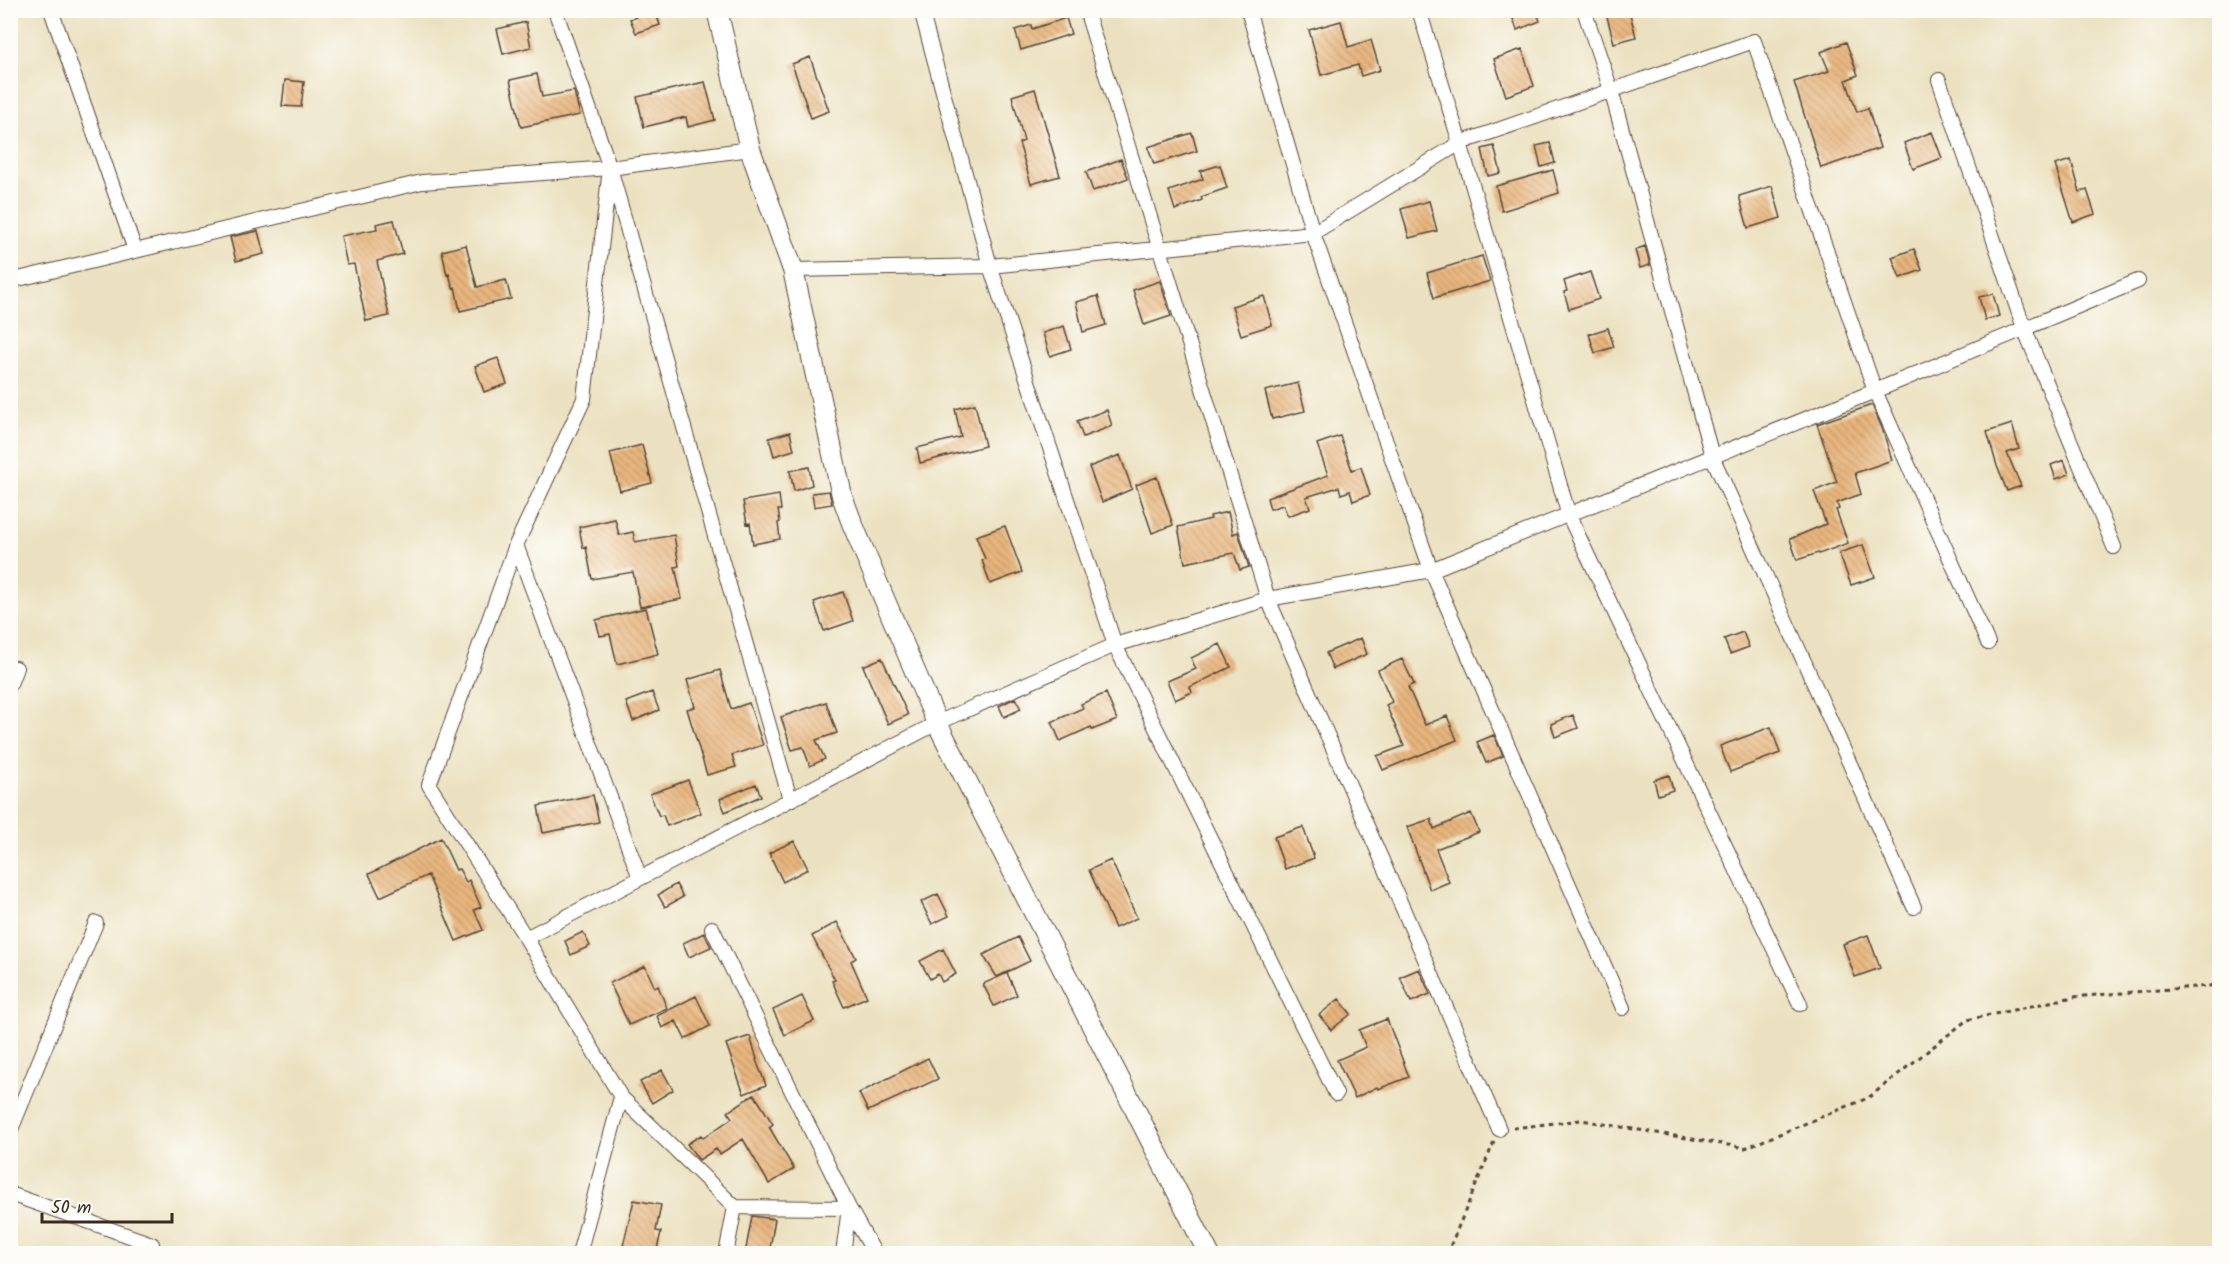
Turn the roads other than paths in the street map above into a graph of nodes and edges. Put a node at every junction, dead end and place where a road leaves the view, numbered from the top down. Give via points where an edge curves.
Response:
1 (51, 10) edge
2 (555, 10) edge
3 (717, 10) edge
4 (921, 10) edge
5 (1086, 10) edge
6 (1248, 10) edge
7 (1419, 10) edge
8 (1584, 10) edge
9 (1939, 80) dead end
10 (1611, 90) junction
11 (1460, 144) junction
12 (750, 149) junction
13 (610, 168) junction
14 (1312, 232) junction
15 (1161, 248) junction
16 (135, 250) junction
17 (990, 266) junction
18 (793, 270) junction
19 (10, 281) edge
20 (2138, 281) dead end
21 (2024, 328) junction
22 (1875, 391) junction
23 (1712, 456) junction
24 (1569, 516) junction
25 (516, 545) junction
26 (2114, 547) dead end
27 (1431, 570) junction
28 (1268, 599) junction
29 (1988, 643) dead end
30 (1115, 645) junction
31 (16, 668) dead end
32 (10, 684) edge
33 (937, 723) junction
34 (790, 800) junction
35 (640, 878) junction
36 (1914, 907) dead end
37 (96, 923) dead end
38 (712, 928) dead end
39 (526, 938) junction
40 (1800, 1004) dead end
41 (1623, 1008) dead end
42 (1336, 1094) dead end
43 (621, 1096) junction
44 (1499, 1129) road end
45 (10, 1132) edge
46 (10, 1194) edge
47 (735, 1207) junction
48 (849, 1208) junction
49 (152, 1244) dead end
50 (579, 1254) edge
51 (726, 1254) edge
52 (843, 1254) edge
53 (875, 1254) edge
54 (1209, 1254) edge

1 - 16 street
2 - 13 street
3 - 12 main road
4 - 17 street
5 - 15 street
6 - 14 street
7 - 11 street
8 - 10 street
9 - 21 street
10 - 11 street
10 - 22 street via 1754,41
10 - 23 street
11 - 14 street
11 - 24 street
12 - 13 street
12 - 18 main road
13 - 16 street via 423,182
13 - 25 street via 584,399
13 - 34 street
14 - 15 street
14 - 27 street
15 - 17 street
15 - 28 street
16 - 19 street
17 - 18 street
17 - 30 street
18 - 33 main road via 842,495
20 - 21 street
21 - 22 street
21 - 26 street
22 - 23 street
22 - 29 street
23 - 24 street
23 - 36 street
24 - 27 street
24 - 40 street
25 - 35 street
25 - 39 street via 429,785
27 - 28 street
27 - 41 street
28 - 30 street
28 - 44 street
30 - 33 street
30 - 42 street
31 - 32 street
33 - 34 street
33 - 54 main road
34 - 35 street
35 - 39 street
37 - 45 street
38 - 48 street
39 - 43 street
43 - 47 street
43 - 50 street
46 - 49 street
47 - 48 street
47 - 51 street
48 - 52 street
48 - 53 street

